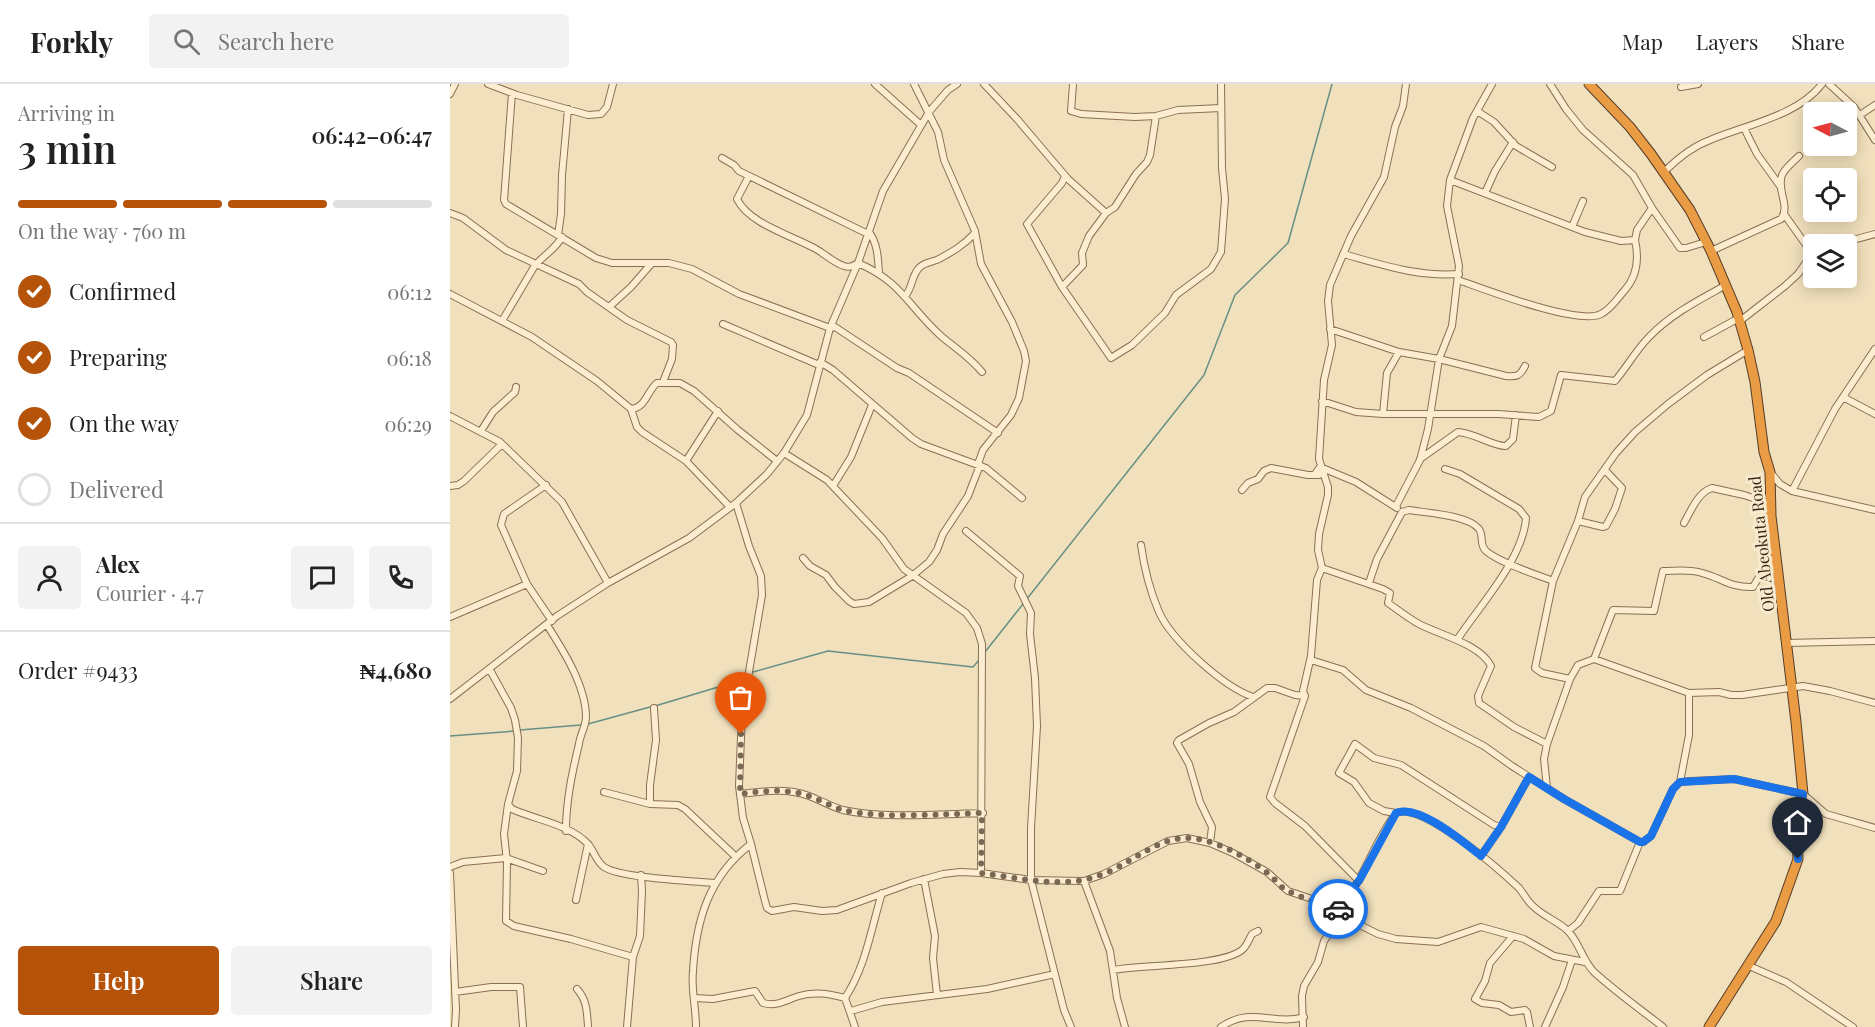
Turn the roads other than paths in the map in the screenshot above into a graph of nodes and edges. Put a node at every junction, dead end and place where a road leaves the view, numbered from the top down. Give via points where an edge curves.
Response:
1 (455, 84) edge
2 (488, 84) edge
3 (613, 84) edge
4 (874, 84) edge
5 (914, 84) edge
6 (957, 84) edge
7 (984, 84) edge
8 (1073, 84) edge
9 (1221, 84) edge
10 (1406, 84) edge
11 (1492, 84) edge
12 (1551, 84) edge
13 (1589, 84) edge
14 (1698, 84) edge
15 (1822, 84) edge
16 (1829, 84) edge
17 (1681, 87) dead end
18 (513, 93) junction
19 (450, 94) edge
20 (1875, 105) edge
21 (1221, 108) junction
22 (568, 109) junction
23 (1477, 111) junction
24 (929, 112) junction
25 (1860, 115) junction
26 (1156, 116) junction
27 (921, 125) junction
28 (1744, 128) junction
29 (1875, 140) edge
30 (1513, 142) junction
31 (1798, 156) dead end
32 (722, 158) dead end
33 (1552, 167) dead end
34 (1664, 172) junction
35 (749, 176) junction
36 (1065, 176) junction
37 (1450, 180) junction
38 (1779, 186) junction
39 (1485, 193) junction
40 (1583, 201) dead end
41 (1652, 208) junction
42 (450, 213) edge
43 (1106, 213) junction
44 (1785, 214) junction
45 (1572, 227) junction
46 (868, 233) junction
47 (975, 233) junction
48 (1875, 234) edge
49 (560, 236) junction
50 (1803, 238) edge
51 (1857, 239) edge
52 (1635, 240) junction
53 (1708, 247) junction
54 (1343, 254) junction
55 (858, 263) junction
56 (536, 264) junction
57 (652, 264) junction
58 (1803, 266) edge
59 (879, 273) junction
60 (1459, 277) junction
61 (1726, 285) junction
62 (1062, 287) junction
63 (450, 294) edge
64 (905, 296) junction
65 (609, 307) junction
66 (1739, 320) junction
67 (502, 321) junction
68 (723, 324) dead end
69 (830, 328) junction
70 (1330, 329) junction
71 (1704, 337) dead end
72 (1875, 349) edge
73 (1748, 350) junction
74 (1399, 352) junction
75 (1439, 359) junction
76 (820, 364) junction
77 (1525, 366) dead end
78 (982, 372) dead end
79 (663, 382) junction
80 (516, 387) dead end
81 (1843, 397) junction
82 (1322, 401) junction
83 (872, 405) junction
84 (631, 410) junction
85 (718, 411) junction
86 (1383, 414) junction
87 (1430, 414) junction
88 (1875, 414) edge
89 (1516, 415) junction
90 (450, 416) edge
91 (481, 431) junction
92 (998, 433) junction
93 (502, 444) junction
94 (784, 453) junction
95 (1420, 460) junction
96 (686, 461) junction
97 (777, 461) junction
98 (979, 465) junction
99 (1320, 467) junction
100 (1445, 469) dead end
101 (1605, 470) junction
102 (1770, 472) junction
103 (1315, 474) junction
104 (1324, 476) junction
105 (546, 485) junction
106 (450, 486) edge
107 (833, 486) junction
108 (1242, 490) dead end
109 (1792, 491) junction
110 (1022, 498) dead end
111 (736, 503) junction
112 (1771, 504) junction
113 (1396, 506) junction
114 (730, 507) junction
115 (1875, 510) edge
116 (1402, 512) junction
117 (1578, 521) junction
118 (1684, 523) dead end
119 (966, 531) dead end
120 (1141, 545) dead end
121 (803, 558) dead end
122 (1776, 559) junction
123 (1510, 564) junction
124 (1322, 568) junction
125 (912, 576) junction
126 (1553, 581) junction
127 (608, 583) junction
128 (1369, 583) junction
129 (527, 584) junction
130 (450, 617) edge
131 (549, 623) junction
132 (1457, 639) junction
133 (1875, 641) edge
134 (1786, 643) junction
135 (1594, 659) junction
136 (1311, 660) junction
137 (490, 670) junction
138 (1570, 679) junction
139 (1792, 687) junction
140 (1689, 693) junction
141 (1305, 696) junction
142 (1253, 697) junction
143 (450, 699) edge
144 (1875, 703) edge
145 (654, 708) dead end
146 (1547, 744) junction
147 (1529, 777) junction
148 (1680, 782) junction
149 (1547, 788) junction
150 (604, 792) dead end
151 (740, 794) junction
152 (1803, 794) junction
153 (508, 804) junction
154 (650, 804) junction
155 (982, 813) junction
156 (1396, 813) junction
157 (1501, 827) junction
158 (1875, 828) edge
159 (566, 831) junction
160 (1640, 842) junction
161 (1210, 843) junction
162 (588, 844) junction
163 (751, 844) junction
164 (735, 856) junction
165 (1481, 856) junction
166 (506, 858) junction
167 (450, 867) edge
168 (543, 871) dead end
169 (450, 873) edge
170 (981, 873) junction
171 (641, 875) junction
172 (924, 879) junction
173 (1031, 880) junction
174 (1084, 881) junction
175 (1359, 881) junction
176 (714, 883) junction
177 (882, 893) junction
178 (576, 900) dead end
179 (1339, 914) junction
180 (1258, 931) dead end
181 (1568, 931) junction
182 (1513, 936) junction
183 (451, 949) edge
184 (633, 957) junction
185 (1572, 960) junction
186 (1585, 962) junction
187 (1747, 965) junction
188 (1113, 970) junction
189 (1055, 974) junction
190 (577, 988) dead end
191 (455, 992) junction
192 (937, 995) junction
193 (694, 998) junction
194 (845, 998) junction
195 (453, 1010) edge
196 (851, 1011) junction
197 (1304, 1017) junction
198 (455, 1027) edge
199 (523, 1027) edge
200 (588, 1027) edge
201 (627, 1027) edge
202 (696, 1027) edge
203 (855, 1027) edge
204 (1071, 1027) edge
205 (1125, 1027) edge
206 (1221, 1027) edge
207 (1303, 1027) edge
208 (1530, 1027) edge
209 (1545, 1027) edge
210 (1663, 1027) edge
211 (1709, 1027) edge
212 (1853, 1027) edge

1 - 19 street
2 - 18 street
3 - 22 street via 601,114
4 - 27 street
5 - 24 street
6 - 24 street
7 - 36 street
8 - 26 street via 1070,106 1074,113
9 - 21 street
10 - 54 street via 1384,177
11 - 23 street
12 - 41 street via 1582,130 1633,175
13 - 34 highway, Old Abeokuta Road
14 - 17 street
15 - 28 street via 1810,97
16 - 25 street
18 - 22 street
18 - 49 street via 504,200
20 - 25 street
21 - 26 street via 1178,110
21 - 62 street via 1225,221 1221,252 1211,269 1176,295 1165,314 1132,345 1111,358
22 - 49 street
23 - 30 street
23 - 37 street
24 - 27 street
24 - 47 street via 944,160
25 - 29 street
26 - 43 street via 1147,162 1115,207
27 - 46 street via 883,191
28 - 34 street via 1708,140
28 - 38 street
30 - 33 street
30 - 39 street
31 - 38 street via 1786,169
32 - 35 street
34 - 53 highway, Old Abeokuta Road via 1690,210
35 - 46 street
35 - 55 street via 737,199 750,214 845,266
36 - 43 street
36 - 62 street via 1027,224
37 - 39 street
37 - 60 street via 1447,206
38 - 44 street
39 - 45 street
40 - 45 street
41 - 52 street
41 - 53 street via 1680,248
42 - 56 street via 506,250
43 - 62 street via 1089,236 1082,253 1083,265
44 - 50 street
44 - 53 street via 1777,221
45 - 52 street via 1621,241
46 - 55 street
46 - 59 street via 878,256
47 - 64 street via 950,253 922,264
47 - 92 street via 981,264 1012,322 1026,361 1019,399
48 - 51 street
49 - 56 street via 557,246
49 - 57 street via 612,263
52 - 60 street via 1638,252 1631,284 1600,315 1558,312
53 - 61 highway, Old Abeokuta Road
54 - 60 street via 1407,271
54 - 70 street via 1330,285
55 - 59 street
55 - 69 street
56 - 65 street via 579,284
56 - 67 street
57 - 65 street
57 - 69 street via 669,263 692,269 729,289
58 - 66 street via 1785,286
59 - 64 street
60 - 75 street via 1452,326
61 - 66 highway, Old Abeokuta Road
61 - 89 street via 1677,312 1659,327 1615,381 1563,375 1551,411 1539,417
63 - 67 street
64 - 78 street via 939,334
65 - 79 street via 673,345
66 - 71 street
66 - 73 highway, Old Abeokuta Road
67 - 84 street via 597,381
68 - 76 street
69 - 76 street
69 - 92 street via 841,330
70 - 74 street
70 - 82 street via 1332,345
72 - 81 street
73 - 101 street via 1668,404 1629,439
73 - 102 highway, Old Abeokuta Road
74 - 75 street
74 - 86 street via 1387,373
75 - 77 street via 1512,377 1521,375
75 - 87 street
76 - 83 street via 833,370
76 - 94 street via 807,416
79 - 84 street via 652,387 642,404
79 - 85 street via 680,383
80 - 91 street via 492,412
81 - 88 street
81 - 109 street
82 - 86 street via 1356,412
82 - 99 street
83 - 98 street via 921,444
83 - 107 street via 851,457
84 - 96 street via 642,432
85 - 96 street
85 - 97 street
86 - 87 street
87 - 89 street
87 - 95 street
89 - 95 street via 1513,439 1506,446 1458,432
90 - 91 street
91 - 93 street
92 - 98 street via 983,450
93 - 105 street
93 - 106 street via 464,481
94 - 97 street
94 - 107 street
95 - 113 street
96 - 114 street
97 - 111 street
98 - 110 street
98 - 125 street via 968,496 937,550
99 - 103 street
99 - 104 street
99 - 113 street via 1356,482
100 - 123 street via 1460,474 1527,518
101 - 117 street via 1585,498
101 - 117 street via 1622,488 1615,509 1603,527
102 - 109 street
102 - 112 highway, Old Abeokuta Road
103 - 104 street
103 - 108 street via 1271,468
104 - 124 street via 1328,495 1319,534
105 - 127 street via 569,512
105 - 129 street via 504,514 501,525
107 - 125 street
109 - 115 street
111 - 114 street
111 - 151 street via 762,576 742,712
112 - 118 street via 1707,489
112 - 122 highway, Old Abeokuta Road
113 - 116 street
114 - 127 street via 689,538
116 - 123 street via 1452,516 1472,524 1478,527 1486,551
116 - 128 street
117 - 126 street
119 - 173 street via 1020,576 1018,586 1031,613 1037,726
120 - 142 street via 1162,618 1210,672
121 - 125 street via 854,604 869,602
122 - 134 highway, Old Abeokuta Road
122 - 135 street via 1765,567 1753,587 1736,587 1695,571 1664,571 1654,611 1613,610
123 - 126 street
123 - 132 street
124 - 128 street
124 - 136 street via 1317,580
125 - 155 street via 966,613 982,644
126 - 138 street via 1535,668
127 - 131 street
128 - 132 street via 1390,593 1388,603 1409,618
129 - 130 street
129 - 131 street
131 - 137 street
131 - 159 street via 568,658 583,697 586,718 566,805
132 - 146 street via 1491,666 1478,696 1479,703
133 - 134 street
134 - 139 highway, Old Abeokuta Road
135 - 138 street via 1578,665
135 - 140 street
136 - 141 street
136 - 147 street via 1343,670 1366,690 1458,731
137 - 143 street
137 - 153 street via 513,714 518,738 517,771
138 - 146 street
139 - 140 street via 1731,696 1719,692
139 - 144 street via 1830,691
139 - 152 highway, Old Abeokuta Road
140 - 148 street via 1689,735
141 - 142 street via 1271,687
141 - 175 street via 1270,797 1314,834
142 - 161 street via 1177,743 1212,827
145 - 154 street via 656,740
146 - 149 street
147 - 149 street
147 - 157 street
148 - 152 street via 1734,779
148 - 160 street via 1651,836
149 - 160 street
150 - 154 street
151 - 155 street via 788,791 842,810 881,814
151 - 163 street
152 - 158 street via 1826,814
152 - 187 highway, Old Abeokuta Road via 1798,859 1776,921
153 - 159 street via 518,812
153 - 166 street
154 - 164 street via 685,809
155 - 170 street
156 - 157 street via 1369,803 1354,782 1339,774 1355,744 1374,758 1401,765
156 - 165 street via 1417,814 1451,832
156 - 175 street
157 - 165 street
159 - 162 street
160 - 181 street via 1620,891 1599,891 1578,923
161 - 174 street via 1187,838 1168,841
161 - 179 street via 1254,864 1288,891
162 - 171 street via 603,867
162 - 178 street
163 - 164 street
163 - 177 street via 765,902 772,911 794,907 837,910
164 - 176 street
165 - 181 street via 1522,891 1536,909
166 - 167 street
166 - 168 street
166 - 184 street via 505,914 509,924
169 - 183 street
170 - 172 street via 960,872
170 - 173 street
171 - 176 street
171 - 184 street via 640,936
172 - 177 street
172 - 192 street via 935,936
173 - 174 street
173 - 189 street
174 - 188 street via 1110,951
175 - 179 street
176 - 193 street via 698,930
177 - 194 street via 868,947
179 - 182 street via 1371,932 1396,939 1438,942 1481,927
179 - 197 street via 1304,986
180 - 188 street via 1235,954 1168,966
181 - 186 street
182 - 185 street via 1532,942 1549,954
182 - 208 street via 1490,963 1475,999 1511,1012 1525,1010
183 - 191 street
184 - 201 street
185 - 186 street
185 - 209 street
186 - 210 street
187 - 211 highway, Old Abeokuta Road
187 - 212 street via 1786,982
188 - 205 street
189 - 192 street
189 - 204 street
190 - 200 street via 586,1004
191 - 195 street
191 - 199 street via 520,987
192 - 196 street via 882,1002
193 - 194 street via 713,999 751,991 770,1005 824,992
193 - 202 street
194 - 196 street
195 - 198 street
196 - 203 street
197 - 206 street via 1295,1020 1254,1015
197 - 207 street

